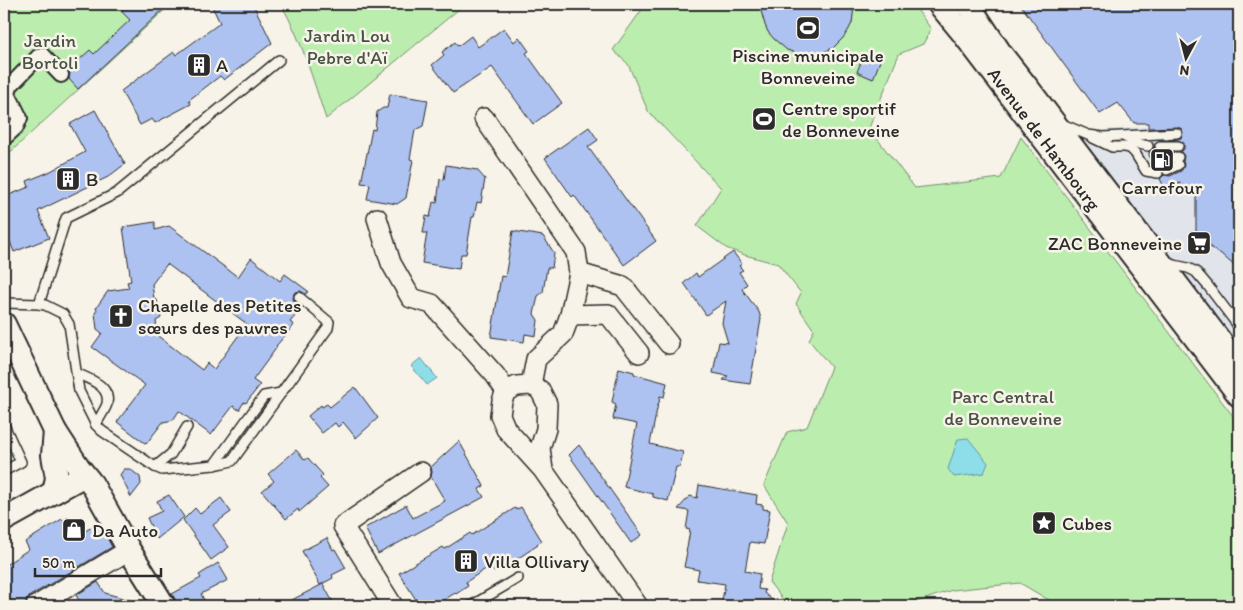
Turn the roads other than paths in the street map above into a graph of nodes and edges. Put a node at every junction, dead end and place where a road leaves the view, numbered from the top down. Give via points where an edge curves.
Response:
1 (940, 4) edge
2 (968, 4) edge
3 (981, 4) edge
4 (280, 60) dead end
5 (61, 75) dead end
6 (1026, 87) junction
7 (484, 118) dead end
8 (1051, 120) junction
9 (1177, 133) dead end
10 (1088, 135) junction
11 (1122, 135) junction
12 (4, 138) edge
13 (1148, 146) dead end
14 (1160, 146) dead end
15 (1178, 146) dead end
16 (1163, 159) dead end
17 (1141, 163) junction
18 (1153, 163) dead end
19 (1167, 170) dead end
20 (1158, 174) dead end
21 (377, 218) dead end
22 (1159, 262) junction
23 (579, 273) junction
24 (299, 297) dead end
25 (4, 303) edge
26 (39, 304) junction
27 (570, 315) junction
28 (1239, 327) edge
29 (6, 334) edge
30 (669, 344) dead end
31 (640, 353) dead end
32 (1239, 366) edge
33 (76, 373) junction
34 (531, 385) junction
35 (506, 391) junction
36 (1239, 395) edge
37 (96, 424) junction
38 (4, 426) edge
39 (187, 427) dead end
40 (55, 431) junction
41 (154, 467) junction
42 (4, 470) edge
43 (543, 470) junction
44 (421, 472) dead end
45 (84, 474) junction
46 (54, 492) junction
47 (4, 520) edge
48 (129, 550) junction
49 (518, 578) dead end
50 (161, 605) edge
51 (36, 606) edge
52 (393, 606) edge
53 (471, 606) edge
54 (638, 606) edge

1 - 36 street, Avenue de Hambourg
2 - 6 street, Avenue de Hambourg
3 - 6 street via 1021,64
4 - 26 lane via 117,193 66,218
5 - 12 street via 42,55 10,86 8,94 20,118
6 - 8 street, Avenue de Hambourg
7 - 23 street via 576,252
8 - 10 lane
8 - 22 street, Avenue de Hambourg
9 - 11 lane
10 - 11 lane
10 - 17 lane via 1112,147 1130,148
11 - 13 lane
14 - 15 lane
16 - 19 lane via 1178,161
17 - 18 lane
17 - 20 lane via 1146,171
21 - 35 street via 391,263 411,298 432,304
22 - 28 lane via 1196,272
22 - 32 street, Avenue de Hambourg
23 - 27 street
23 - 30 street via 623,286
24 - 41 lane via 329,322 328,328 281,393 264,396 214,465 162,470
25 - 26 lane
26 - 33 lane via 62,314 69,324
27 - 31 street via 608,314
27 - 34 street via 563,334 536,359
29 - 40 street
33 - 37 lane via 79,391
33 - 37 lane via 100,384 107,394 107,404
34 - 35 street
34 - 43 street via 540,390 546,404 546,428 540,448
35 - 43 street via 500,415 506,429
37 - 41 lane
38 - 42 lane via 21,462
39 - 41 lane via 171,454
40 - 45 street
40 - 46 street via 53,455 57,478
43 - 54 street
44 - 52 street via 343,526
45 - 46 street
45 - 48 street
46 - 47 street
48 - 50 street
48 - 51 street
49 - 53 lane

